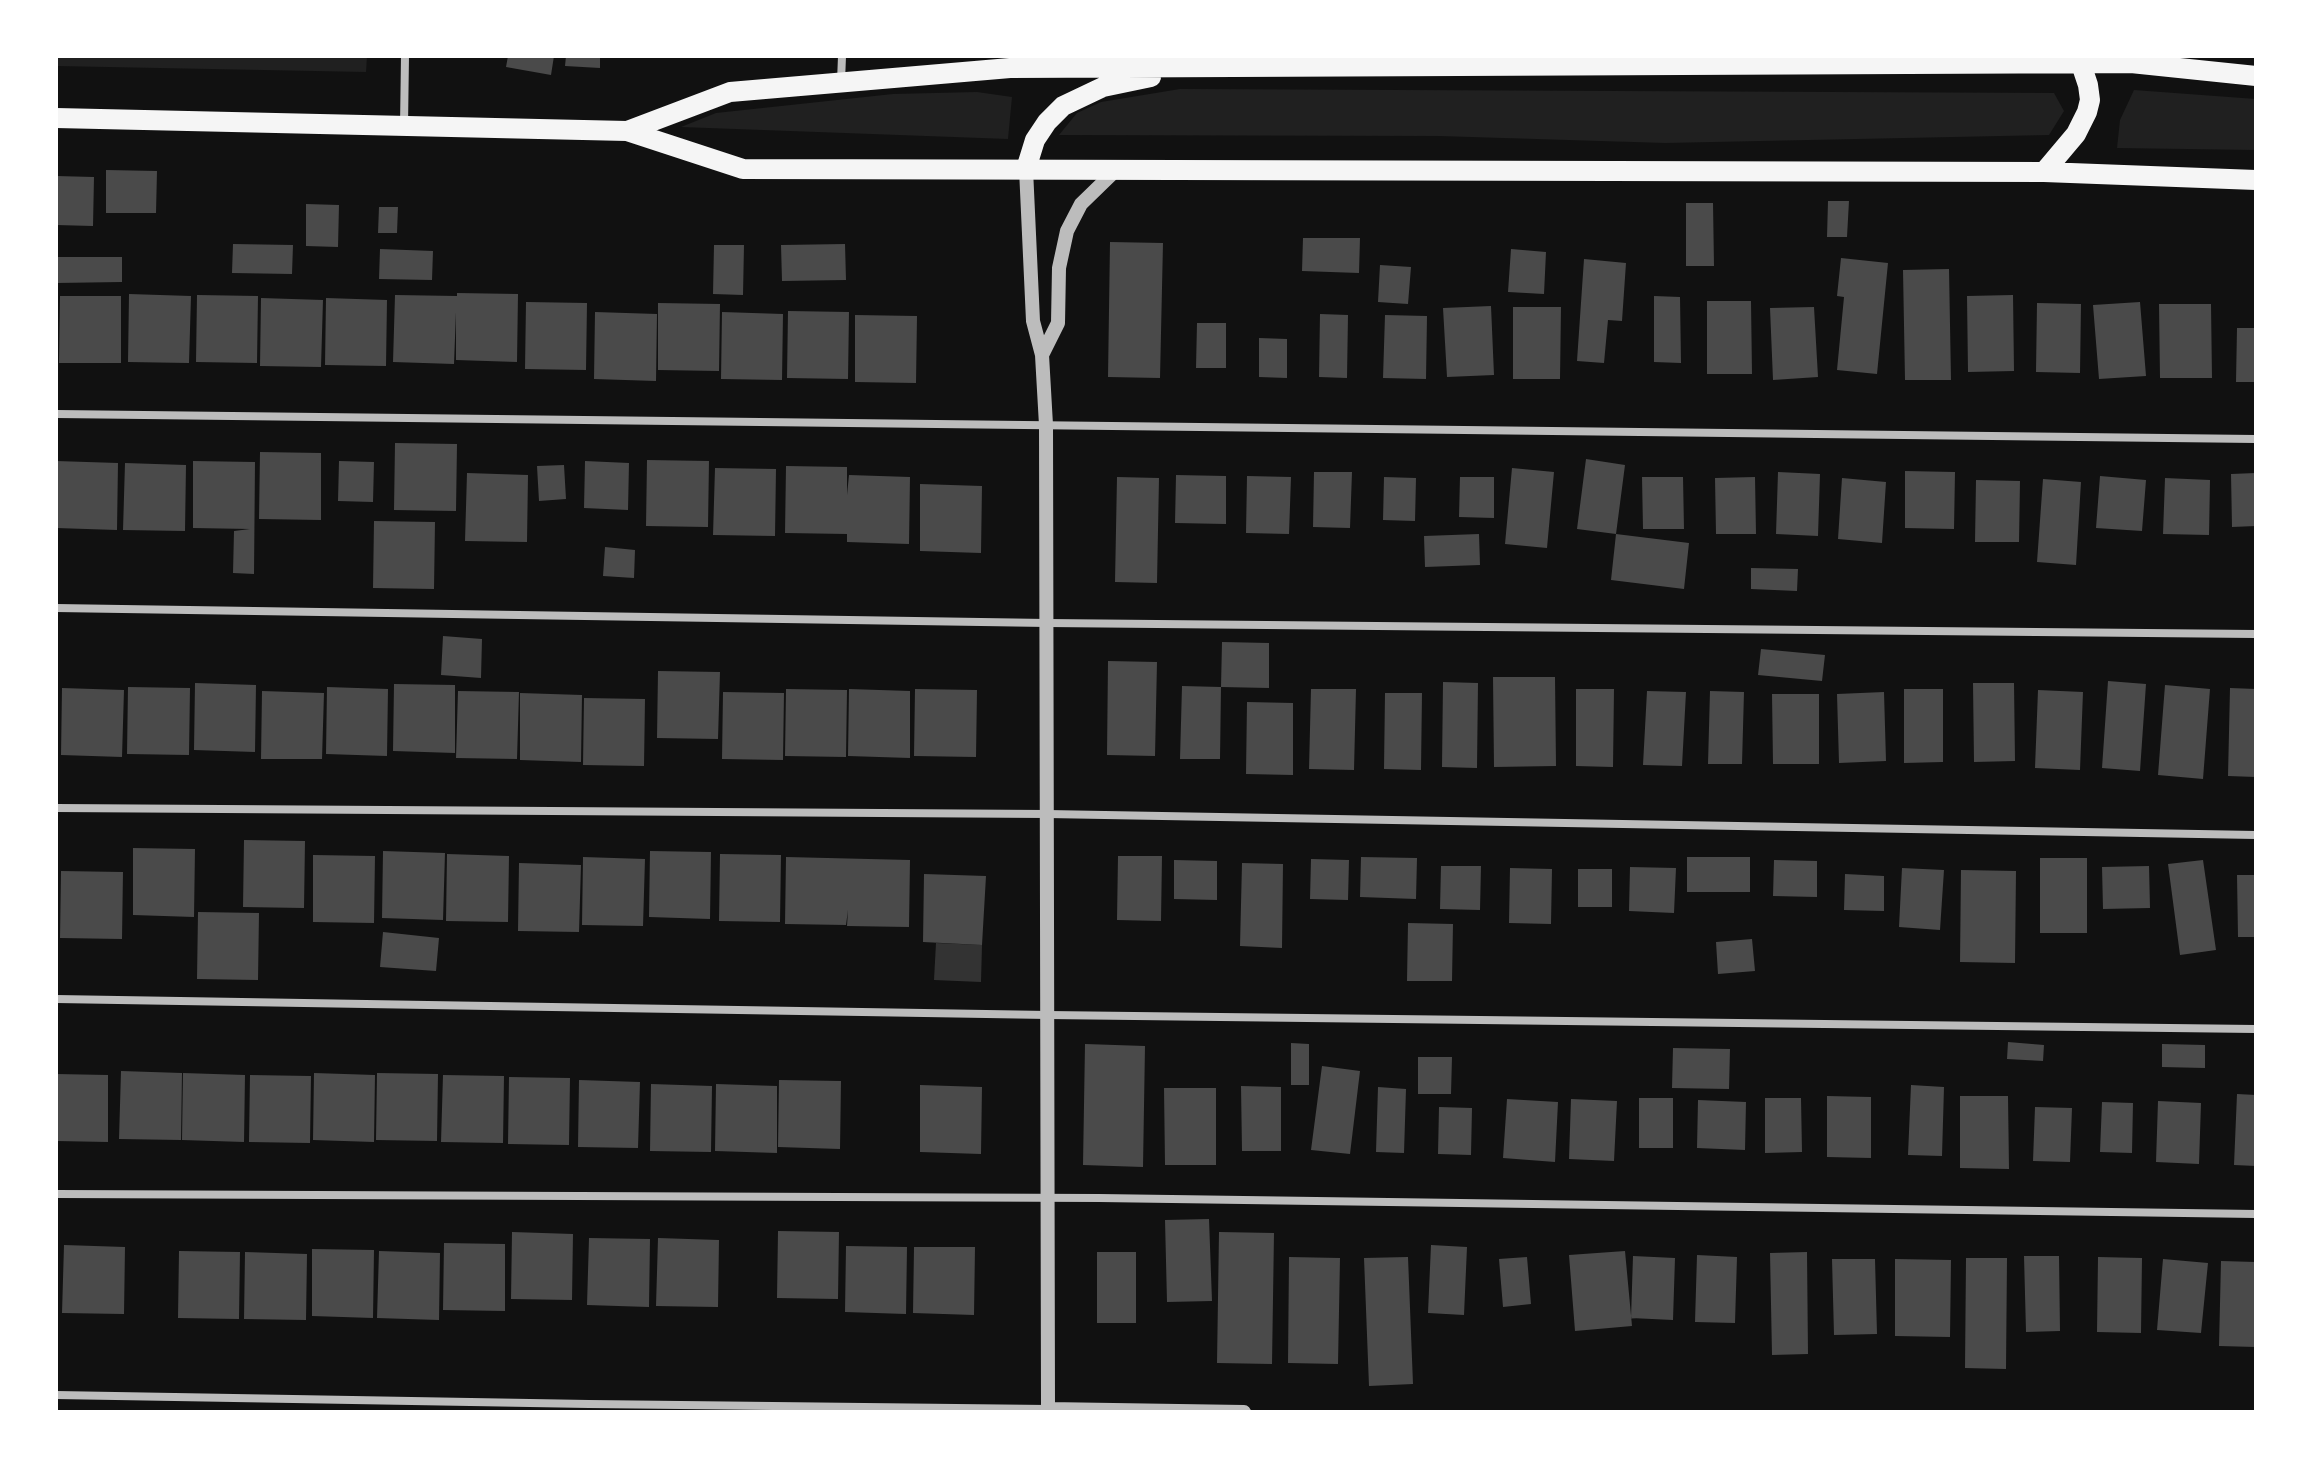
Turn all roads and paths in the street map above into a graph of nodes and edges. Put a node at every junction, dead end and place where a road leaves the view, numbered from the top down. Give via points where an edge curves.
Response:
1 (405, 56) edge
2 (842, 56) edge
3 (1708, 60) edge
4 (2131, 60) edge
5 (1264, 62) edge
6 (2081, 64) junction
7 (1185, 67) junction
8 (2256, 76) edge
9 (841, 83) junction
10 (56, 118) edge
11 (404, 127) junction
12 (627, 131) junction
13 (1026, 169) junction
14 (1116, 170) junction
15 (2044, 172) junction
16 (2256, 180) edge
17 (1042, 355) junction
18 (56, 414) edge
19 (1046, 425) junction
20 (2256, 439) edge
21 (56, 608) edge
22 (1047, 623) junction
23 (2256, 634) edge
24 (56, 808) edge
25 (1047, 814) junction
26 (2256, 835) edge
27 (56, 999) edge
28 (1048, 1015) junction
29 (2256, 1029) edge
30 (56, 1194) edge
31 (1048, 1198) junction
32 (2256, 1214) edge
33 (56, 1395) edge
34 (589, 1408) edge
35 (1048, 1409) junction
36 (1244, 1412) edge

1 - 11 street
2 - 9 street
3 - 5 main road
3 - 6 main road
4 - 6 main road
4 - 8 main road
5 - 7 main road
6 - 15 main road via 2090,100 2087,112
7 - 9 main road via 1010,68
7 - 13 main road via 1103,87 1063,106 1035,140
9 - 12 main road via 730,92
10 - 11 main road
11 - 12 main road
12 - 13 main road via 743,169
13 - 14 main road
13 - 17 street via 1033,321
14 - 15 main road
14 - 17 street via 1081,204 1067,231 1059,268 1058,323
15 - 16 main road
17 - 19 street
18 - 19 street
19 - 20 street
19 - 22 street
21 - 22 street
22 - 23 street
22 - 25 street
24 - 25 street
25 - 26 street
25 - 28 street
27 - 28 street
28 - 29 street
28 - 31 street
30 - 31 street
31 - 32 street
31 - 35 street
33 - 34 street
34 - 35 street
35 - 36 street

